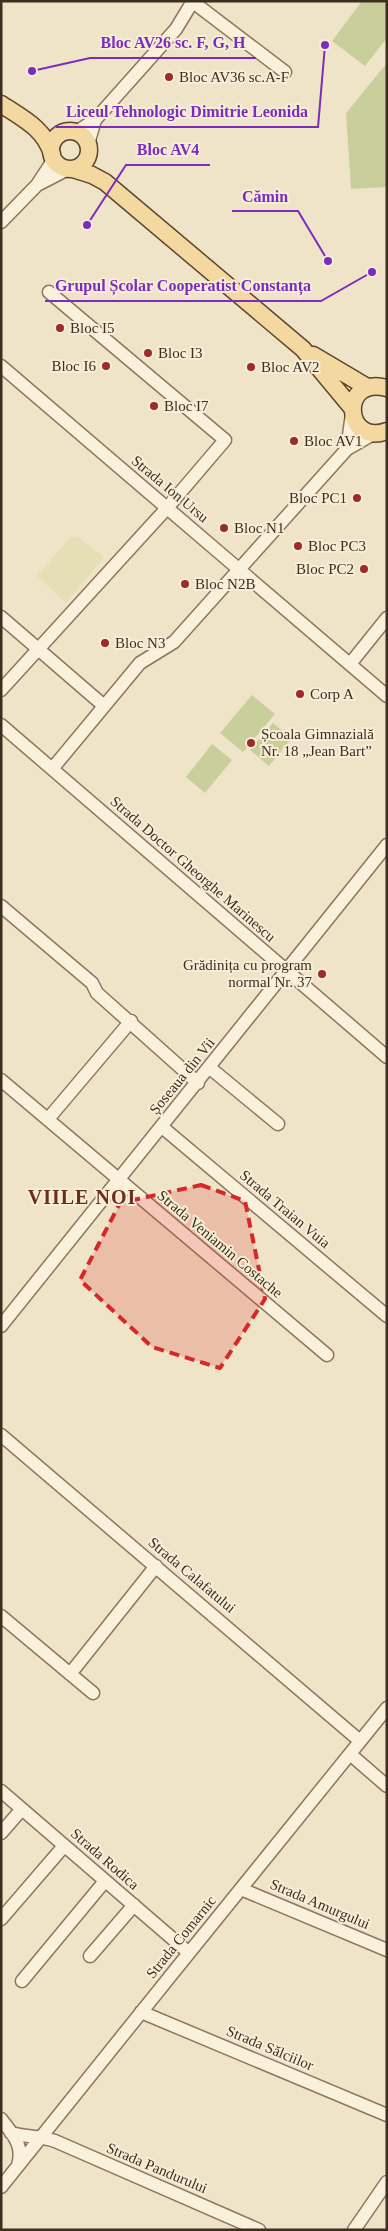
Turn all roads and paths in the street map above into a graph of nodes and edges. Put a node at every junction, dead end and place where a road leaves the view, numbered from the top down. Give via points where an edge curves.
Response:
1 (193, 1) edge
2 (285, 72) dead end
3 (1, 104) edge
4 (95, 120) junction
5 (36, 128) junction
6 (70, 132) junction
7 (89, 148) junction
8 (53, 157) junction
9 (70, 169) junction
10 (105, 182) junction
11 (37, 186) junction
12 (1, 222) edge
13 (49, 292) dead end
14 (303, 349) junction
15 (1, 366) edge
16 (380, 386) edge
17 (352, 411) junction
18 (383, 433) edge
19 (347, 449) junction
20 (167, 508) junction
21 (239, 570) junction
22 (1, 616) edge
23 (387, 618) edge
24 (39, 648) junction
25 (350, 664) junction
26 (1, 690) edge
27 (387, 696) edge
28 (104, 705) junction
29 (1, 725) edge
30 (52, 769) junction
31 (387, 845) edge
32 (1, 906) edge
33 (287, 970) junction
34 (131, 1022) junction
35 (387, 1057) edge
36 (210, 1068) junction
37 (1, 1080) edge
38 (198, 1084) junction
39 (48, 1119) junction
40 (278, 1124) dead end
41 (162, 1127) junction
42 (119, 1179) junction
43 (387, 1316) edge
44 (1, 1326) edge
45 (327, 1355) dead end
46 (1, 1435) edge
47 (156, 1566) junction
48 (1, 1616) edge
49 (70, 1674) junction
50 (93, 1693) dead end
51 (387, 1708) edge
52 (360, 1740) junction
53 (350, 1754) junction
54 (387, 1786) edge
55 (1, 1791) edge
56 (22, 1809) junction
57 (1, 1833) edge
58 (64, 1846) junction
59 (105, 1881) junction
60 (241, 1889) junction
61 (134, 1906) junction
62 (1, 1919) edge
63 (387, 1950) edge
64 (188, 1952) junction
65 (90, 1956) dead end
66 (22, 1980) dead end
67 (141, 2012) junction
68 (387, 2115) edge
69 (1, 2120) edge
70 (11, 2133) junction
71 (43, 2137) junction
72 (17, 2167) junction
73 (387, 2182) edge
74 (1, 2187) edge
75 (259, 2230) edge
76 (354, 2230) edge

1 - 2 street
1 - 4 street via 176,29
3 - 5 main road
4 - 6 street
4 - 7 street
5 - 6 main road
5 - 8 main road via 49,144
6 - 7 main road via 86,139
6 - 8 main road via 54,141
7 - 9 main road via 84,163
7 - 10 main road
8 - 9 main road via 62,167
8 - 11 street
9 - 10 main road
9 - 11 street
10 - 14 main road
11 - 12 street
13 - 20 street via 225,440
14 - 16 main road
14 - 17 main road
15 - 20 street, Strada Ion Ursu
16 - 17 main road via 359,393
17 - 18 main road via 361,428
17 - 19 street
18 - 19 street
19 - 21 street
20 - 21 street, Strada Ion Ursu
20 - 24 street
21 - 25 street, Strada Ion Ursu
21 - 28 street via 174,642 140,663
22 - 24 street
23 - 25 street
24 - 26 street
24 - 28 street
25 - 27 street, Strada Ion Ursu
28 - 30 street
29 - 30 street, Strada Doctor Gheorghe Marinescu
30 - 33 street, Strada Doctor Gheorghe Marinescu
31 - 33 street, Șoseaua din Vii
32 - 34 street via 92,983 97,993
33 - 35 street, Strada Doctor Gheorghe Marinescu
33 - 36 street, Șoseaua din Vii
34 - 38 street
34 - 39 street
36 - 38 street, Șoseaua din Vii
36 - 40 street
37 - 39 street, Strada Veniamin Costache
38 - 41 street, Șoseaua din Vii
39 - 42 street, Strada Veniamin Costache
41 - 42 street, Șoseaua din Vii
41 - 43 street, Strada Traian Vuia
42 - 44 street, Șoseaua din Vii
42 - 45 street, Strada Veniamin Costache
46 - 47 street, Strada Calafatului
47 - 49 street
47 - 52 street, Strada Calafatului
48 - 49 street
49 - 50 street
51 - 52 street, Strada Comarnic
52 - 53 street, Strada Comarnic
53 - 54 street
53 - 60 street, Strada Comarnic
55 - 56 street, Strada Rodica
56 - 57 street
56 - 58 street, Strada Rodica
58 - 59 street, Strada Rodica
58 - 62 street
59 - 61 street, Strada Rodica
59 - 66 street
60 - 63 street, Strada Amurgului
60 - 64 street, Strada Comarnic
61 - 64 street, Strada Rodica
61 - 65 street
64 - 67 street, Strada Comarnic
67 - 68 street, Strada Sălciilor
67 - 71 street, Strada Comarnic
69 - 70 street
70 - 71 street, Strada Pandurului
70 - 72 street via 21,2152
71 - 72 street, Strada Comarnic
71 - 75 street, Strada Pandurului
72 - 74 street, Strada Comarnic
73 - 76 street

